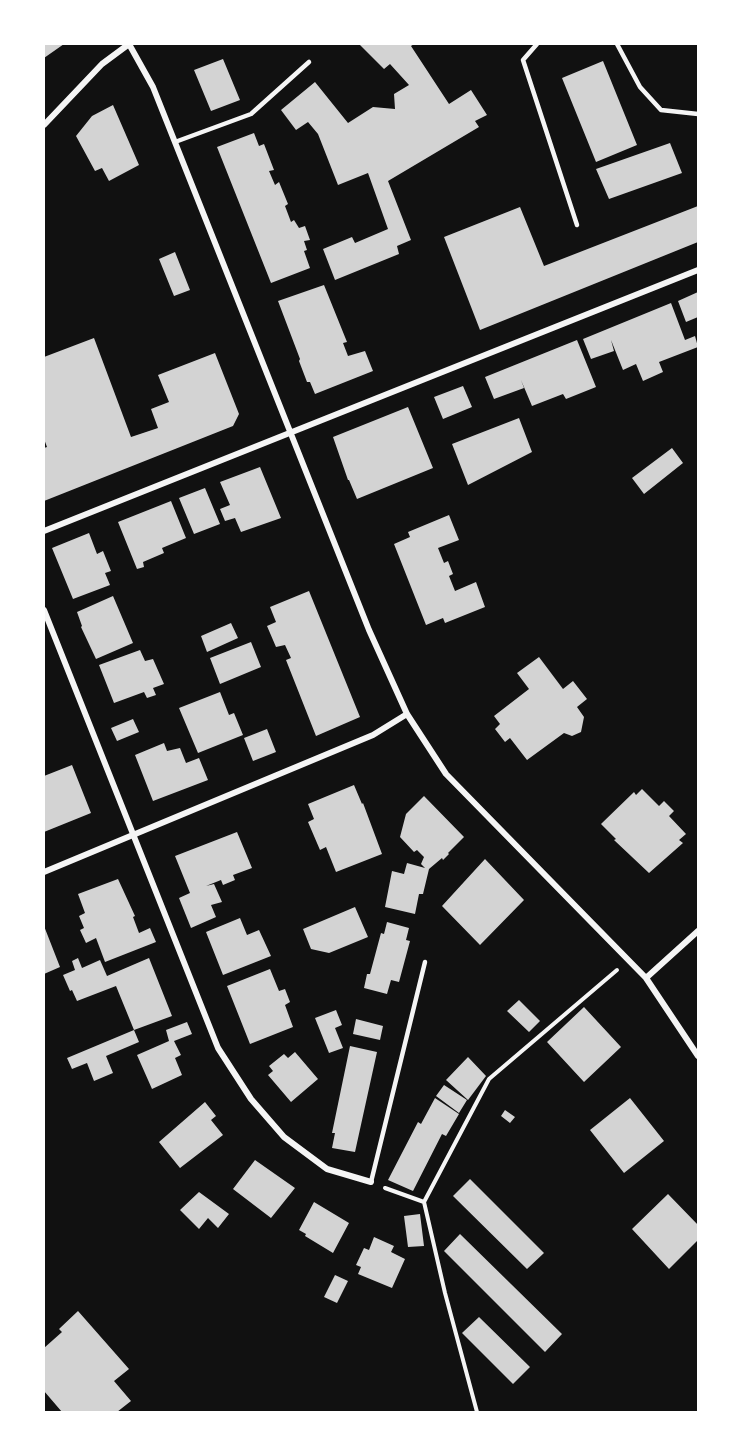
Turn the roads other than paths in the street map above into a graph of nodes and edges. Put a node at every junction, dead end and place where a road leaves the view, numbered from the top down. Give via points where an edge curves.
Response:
1 (129, 44) edge
2 (537, 44) edge
3 (617, 44) edge
4 (309, 62) dead end
5 (699, 114) edge
6 (44, 125) edge
7 (175, 142) junction
8 (577, 225) dead end
9 (699, 270) edge
10 (291, 433) junction
11 (44, 531) edge
12 (44, 610) edge
13 (407, 714) junction
14 (134, 834) junction
15 (44, 872) edge
16 (699, 931) edge
17 (425, 962) dead end
18 (646, 978) junction
19 (699, 1056) edge
20 (371, 1182) joint

1 - 6 street via 102,64
1 - 7 street via 153,87
2 - 8 lane via 523,60
3 - 5 lane via 640,87 661,110
4 - 7 lane via 251,114
7 - 10 street
9 - 10 street
10 - 11 street
10 - 13 street via 369,630
12 - 14 street
13 - 14 street via 373,735
13 - 18 street via 446,774
14 - 15 street
14 - 20 street via 218,1048 251,1099 284,1137 327,1169
16 - 18 street
17 - 20 lane
18 - 19 street

